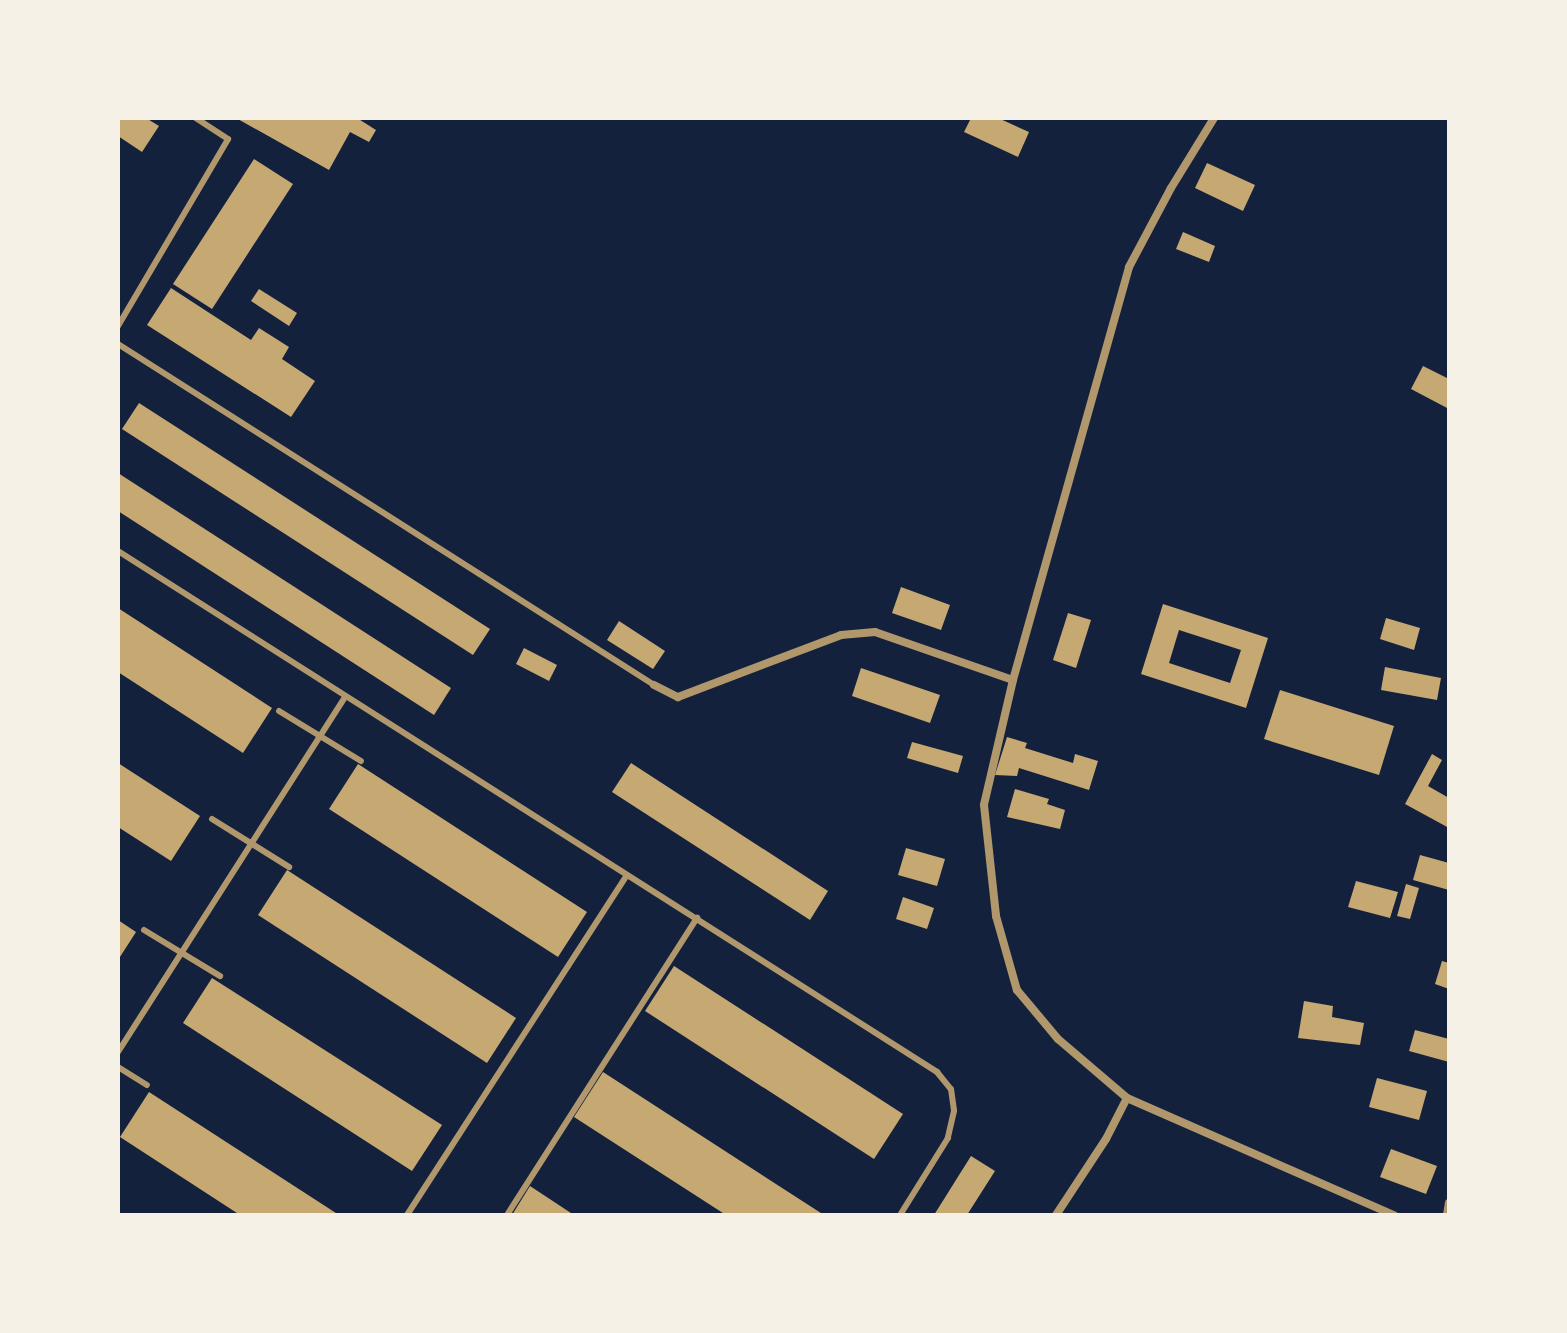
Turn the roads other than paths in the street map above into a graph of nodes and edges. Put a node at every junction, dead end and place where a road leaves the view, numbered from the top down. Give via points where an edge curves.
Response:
1 (196, 118) edge
2 (1214, 118) edge
3 (118, 326) edge
4 (118, 344) edge
5 (118, 551) edge
6 (1013, 680) junction
7 (654, 685) joint
8 (345, 697) junction
9 (279, 711) dead end
10 (320, 736) junction
11 (361, 761) dead end
12 (212, 819) dead end
13 (251, 844) junction
14 (289, 867) dead end
15 (626, 876) junction
16 (697, 918) junction
17 (144, 930) dead end
18 (181, 953) junction
19 (220, 976) dead end
20 (118, 1052) edge
21 (118, 1067) edge
22 (147, 1085) dead end
23 (1127, 1098) junction
24 (1449, 1203) edge
25 (411, 1214) edge
26 (507, 1215) edge
27 (900, 1215) edge
28 (1056, 1215) edge
29 (1394, 1215) edge
30 (1447, 1215) edge

1 - 3 lane via 228,139
2 - 6 street via 1129,267
4 - 7 lane
5 - 8 lane
6 - 7 street via 875,632 841,635 678,697
6 - 23 street via 984,805 996,916 1017,990 1058,1039
8 - 10 lane
8 - 15 lane
9 - 10 lane
10 - 11 lane
10 - 13 lane
12 - 13 lane
13 - 14 lane
13 - 18 lane
15 - 16 lane
15 - 25 lane
16 - 26 lane
16 - 27 lane via 907,1051 951,1089 954,1111 948,1138
17 - 18 lane
18 - 19 lane
18 - 20 lane
21 - 22 lane
23 - 28 street
23 - 29 street
24 - 30 street

